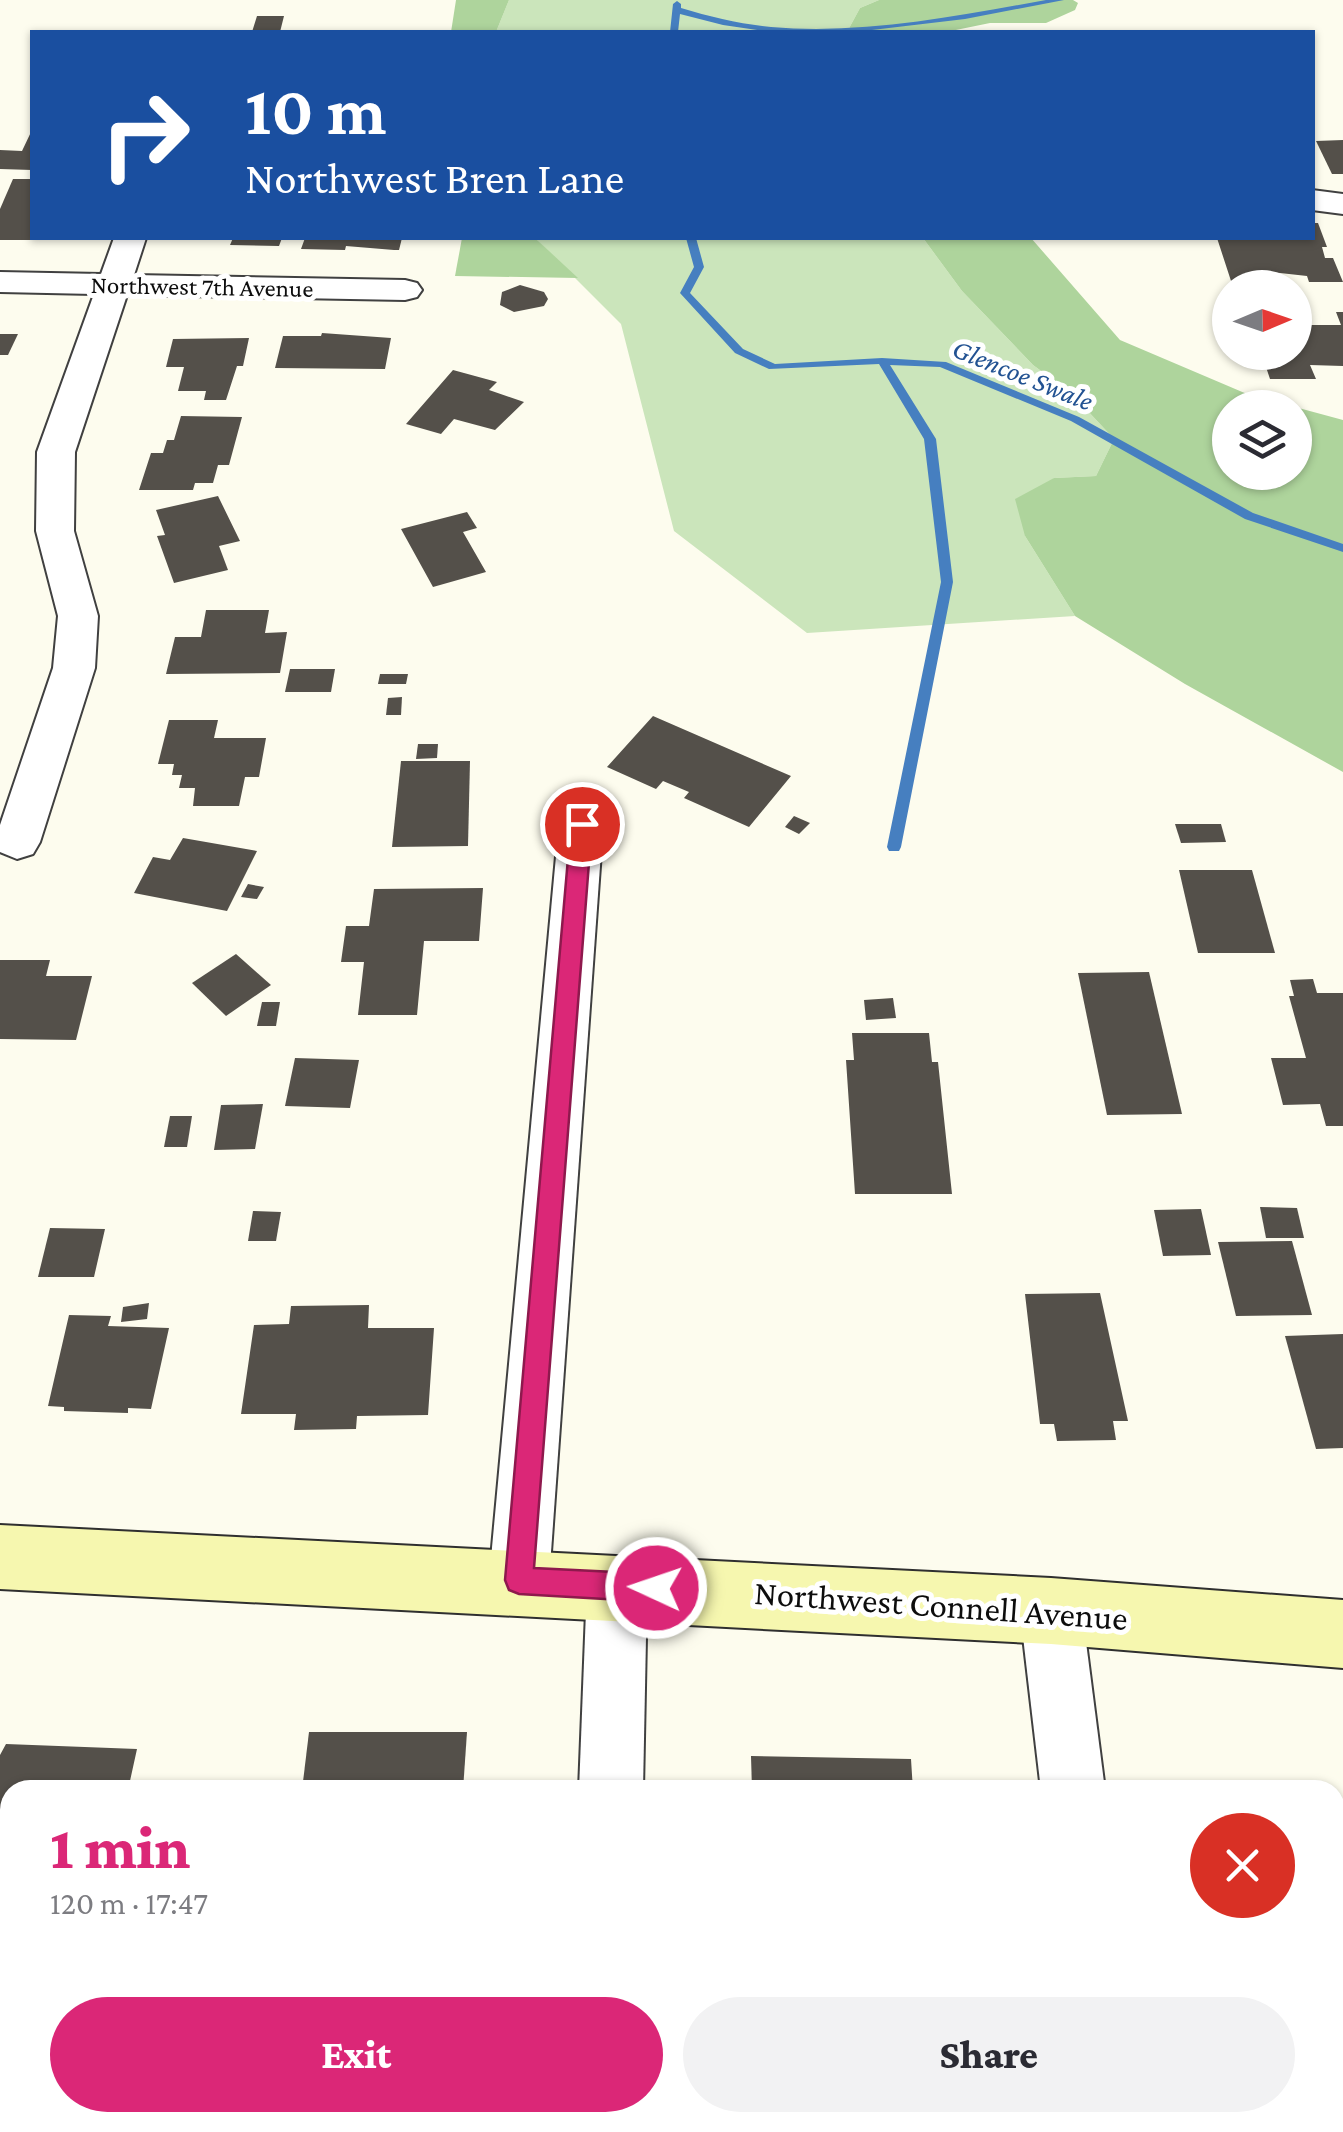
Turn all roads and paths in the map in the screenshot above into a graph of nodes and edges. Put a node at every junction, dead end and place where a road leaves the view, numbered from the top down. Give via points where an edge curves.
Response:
1 (1315, 200) edge
2 (1343, 204) edge
3 (129, 240) edge
4 (0, 282) edge
5 (113, 285) junction
6 (404, 290) dead end
7 (582, 824) dead end
8 (17, 842) dead end
9 (0, 1557) edge
10 (519, 1580) junction
11 (616, 1586) junction
12 (1051, 1610) junction
13 (1343, 1634) edge
14 (611, 1780) edge
15 (1072, 1780) edge

1 - 2 street
3 - 5 street
4 - 5 street, Northwest 7th Avenue
5 - 6 street, Northwest 7th Avenue
5 - 8 street via 56,452 55,531 78,616 74,668
7 - 10 street
9 - 10 street, Northwest Connell Avenue
10 - 11 street, Northwest Connell Avenue
11 - 12 street, Northwest Connell Avenue
11 - 14 street
12 - 13 street, Northwest Connell Avenue
12 - 15 street

